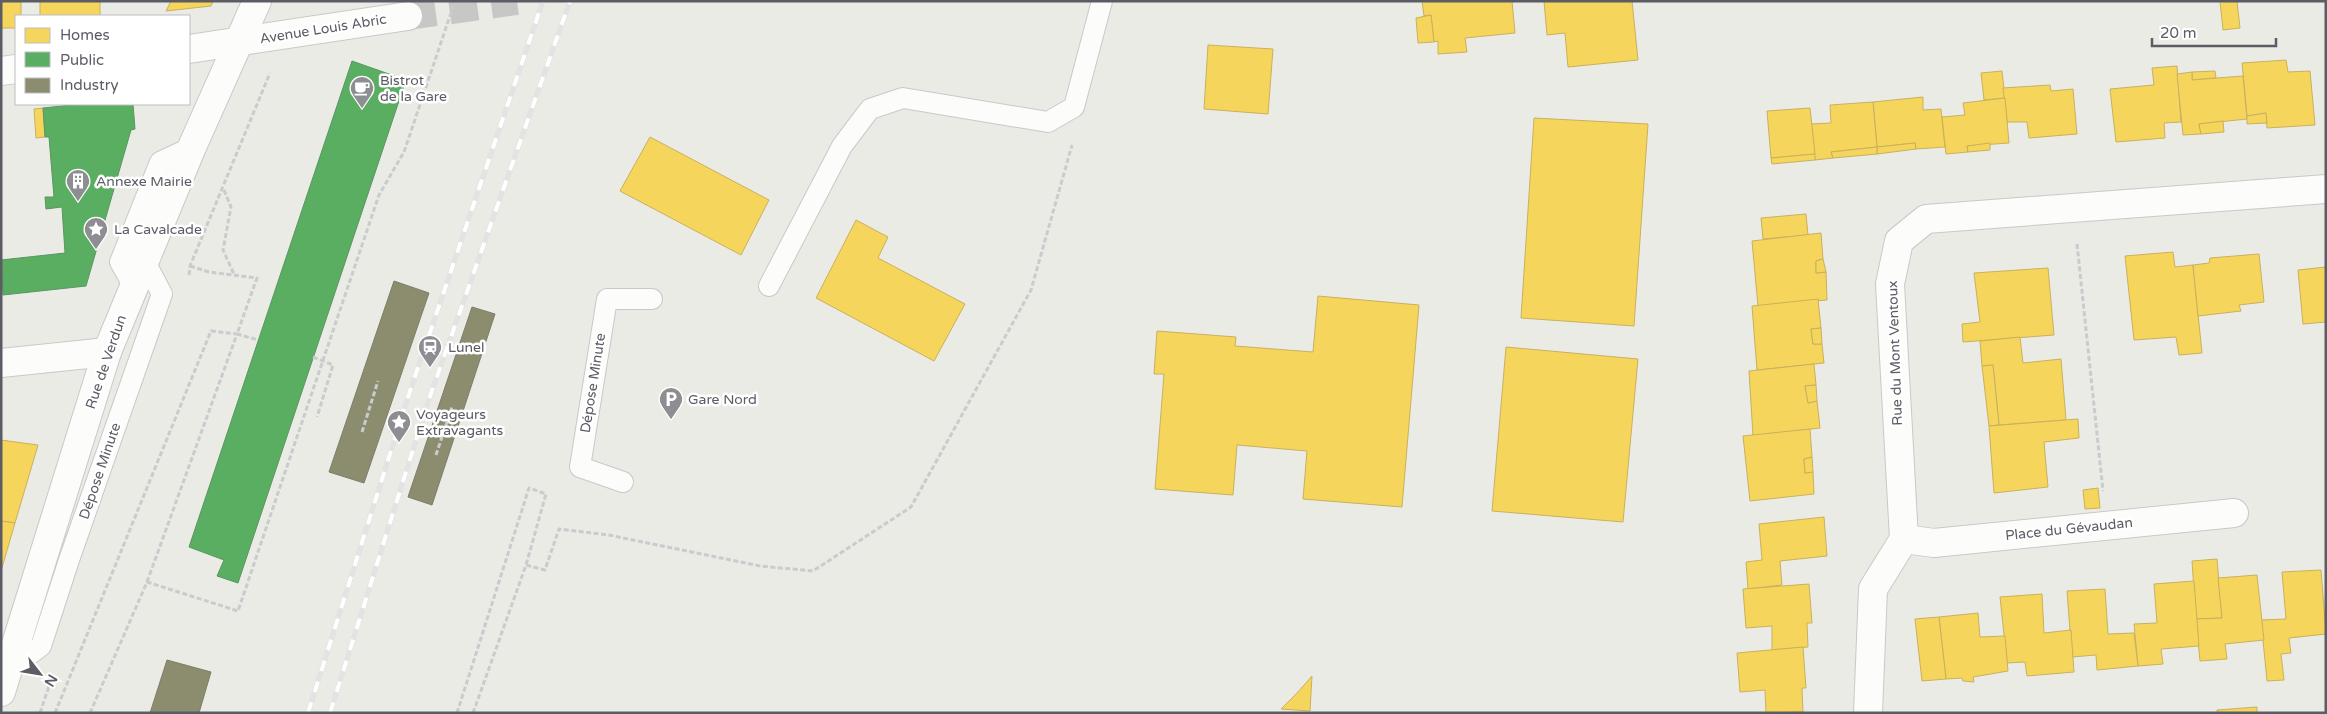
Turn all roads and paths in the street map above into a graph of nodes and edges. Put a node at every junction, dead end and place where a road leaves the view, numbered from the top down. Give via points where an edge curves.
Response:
1 (258, 1) edge
2 (455, 1) edge
3 (1102, 1) edge
4 (408, 16) tunnel mouth
5 (238, 42) junction
6 (190, 49) edge
7 (15, 69) edge
8 (1, 71) edge
9 (1074, 107) junction
10 (192, 147) junction
11 (223, 189) dead end
12 (2326, 189) edge
13 (2074, 209) junction
14 (144, 260) junction
15 (190, 266) dead end
16 (234, 274) junction
17 (133, 285) junction
18 (769, 286) dead end
19 (652, 299) dead end
20 (237, 334) junction
21 (258, 340) dead end
22 (107, 352) junction
23 (313, 357) dead end
24 (322, 360) junction
25 (1, 363) edge
26 (378, 381) dead end
27 (452, 407) dead end
28 (316, 417) dead end
29 (362, 432) dead end
30 (436, 455) dead end
31 (623, 482) dead end
32 (2234, 513) dead end
33 (2107, 524) junction
34 (1904, 540) junction
35 (526, 564) junction
36 (147, 582) junction
37 (5, 681) edge
38 (55, 713) edge
39 (90, 713) edge
40 (457, 713) edge
41 (473, 713) edge
42 (1868, 713) edge

1 - 5 street, Rue de Verdun
2 - 24 path via 404,152 379,194
3 - 9 lane
4 - 5 street, Avenue Louis Abric
5 - 6 street, Avenue Louis Abric
5 - 10 street, Rue de Verdun
7 - 8 street
9 - 18 lane via 1048,122 903,98 870,109 842,146
9 - 35 path via 1072,148 1031,290 910,507 813,571 760,566 609,535 559,529 545,570
10 - 14 street, Rue de Verdun
10 - 17 lane via 160,162 120,262
11 - 16 path via 231,206 223,250
12 - 13 street, Rue du Mont Ventoux
13 - 33 path
13 - 34 street, Rue du Mont Ventoux via 1926,219 1899,241 1890,284
14 - 17 street, Rue de Verdun
14 - 37 lane, Dépose Minute via 162,294 41,646
15 - 16 path via 209,272
16 - 20 path via 257,278
17 - 22 street, Rue de Verdun
19 - 31 lane, Dépose Minute via 608,299 580,467
20 - 21 path
20 - 36 path
20 - 38 path via 211,331
22 - 25 street
22 - 37 street, Rue de Verdun
23 - 24 path
24 - 28 path via 334,365
24 - 36 path via 238,612
26 - 29 path
27 - 30 path
32 - 33 street, Place du Gévaudan
33 - 34 street, Place du Gévaudan via 1934,543
34 - 42 street via 1873,589
35 - 40 path via 546,494 529,488
35 - 41 path
36 - 39 path

